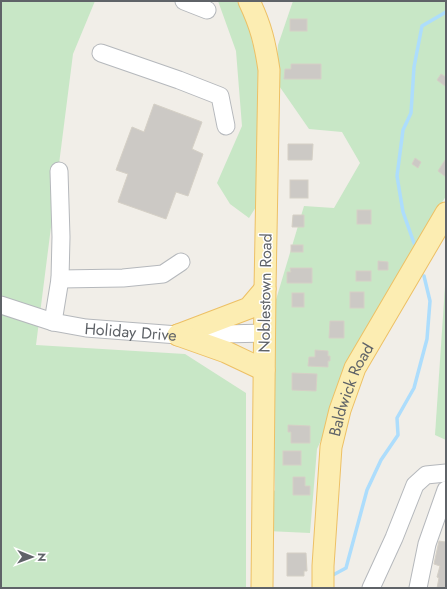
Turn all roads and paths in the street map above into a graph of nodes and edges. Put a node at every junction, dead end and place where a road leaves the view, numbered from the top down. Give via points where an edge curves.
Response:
1 (184, 1) edge
2 (249, 1) edge
3 (207, 10) dead end
4 (101, 53) dead end
5 (226, 126) dead end
6 (59, 171) dead end
7 (446, 213) edge
8 (181, 262) dead end
9 (60, 279) junction
10 (265, 289) junction
11 (1, 305) edge
12 (52, 322) junction
13 (264, 333) junction
14 (178, 335) junction
15 (264, 370) junction
16 (446, 473) edge
17 (446, 490) edge
18 (262, 588) edge
19 (323, 588) edge
20 (371, 588) edge
21 (418, 588) edge

1 - 3 street
2 - 10 main road, Noblestown Road via 265,42 269,70
4 - 5 street via 220,96
6 - 9 street
7 - 19 main road, Baldwick Road via 355,368 340,410 331,447
8 - 9 street via 164,274 123,278
9 - 12 street
10 - 13 main road, Noblestown Road
10 - 14 main road via 249,308
11 - 12 street, Holiday Drive
12 - 14 street, Holiday Drive via 86,328
13 - 14 street, Holiday Drive
13 - 15 main road, Noblestown Road
14 - 15 main road via 226,352
15 - 18 main road, Noblestown Road
16 - 20 street via 426,475 415,485
17 - 21 street via 427,544

